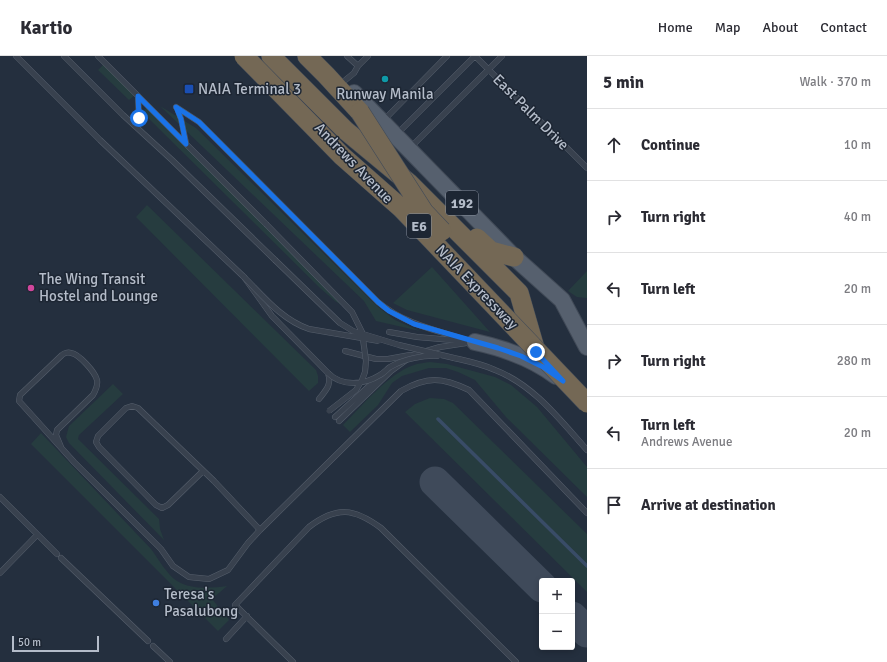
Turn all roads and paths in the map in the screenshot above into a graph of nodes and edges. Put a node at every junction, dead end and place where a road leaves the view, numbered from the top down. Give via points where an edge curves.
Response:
1 (16, 56) edge
2 (64, 56) edge
3 (98, 56) edge
4 (244, 56) edge
5 (251, 56) edge
6 (271, 56) edge
7 (285, 56) edge
8 (307, 56) edge
9 (316, 56) edge
10 (347, 56) edge
11 (368, 56) edge
12 (447, 56) edge
13 (475, 56) edge
14 (502, 56) edge
15 (358, 66) junction
16 (489, 69) junction
17 (343, 82) junction
18 (138, 96) junction
19 (139, 118) dead end
20 (382, 122) junction
21 (349, 127) junction
22 (396, 135) junction
23 (186, 144) junction
24 (410, 149) junction
25 (587, 168) edge
26 (514, 257) junction
27 (244, 277) junction
28 (562, 300) junction
29 (587, 321) edge
30 (389, 332) dead end
31 (475, 342) junction
32 (399, 345) junction
33 (587, 347) edge
34 (345, 351) dead end
35 (536, 352) junction
36 (413, 355) junction
37 (454, 358) junction
38 (328, 373) junction
39 (380, 375) junction
40 (563, 381) junction
41 (587, 385) edge
42 (318, 399) dead end
43 (587, 403) edge
44 (329, 411) dead end
45 (587, 412) edge
46 (61, 446) junction
47 (587, 450) edge
48 (203, 471) junction
49 (0, 497) edge
50 (587, 513) edge
51 (260, 530) junction
52 (37, 535) junction
53 (56, 554) dead end
54 (61, 558) dead end
55 (0, 573) edge
56 (247, 616) junction
57 (226, 639) dead end
58 (148, 641) dead end
59 (153, 646) dead end
60 (170, 662) edge
61 (293, 662) edge
62 (516, 662) edge

1 - 27 lane
2 - 32 lane, bridge via 340,323 353,331
3 - 18 lane
4 - 43 highway, NAIA Expressway / E6, bridge via 342,156 401,208
5 - 35 main road, Andrews Avenue
6 - 21 highway
7 - 21 highway
8 - 41 highway, NAIA Expressway / E6, bridge via 360,112 424,212
9 - 17 main road, 192
10 - 15 lane
11 - 15 lane
12 - 20 lane
13 - 16 lane, East Palm Drive
13 - 22 lane
14 - 16 lane
15 - 17 lane
16 - 24 lane
16 - 25 lane, East Palm Drive
17 - 20 main road, 192
18 - 19 lane
18 - 23 lane
20 - 22 main road, 192
21 - 26 highway via 400,163 457,221 491,251
21 - 35 highway via 519,293
22 - 24 main road, 192
23 - 31 lane via 176,107 204,127 389,311 414,324
23 - 44 lane, bridge via 352,312 362,332 365,372 356,390
24 - 26 main road, 192
26 - 28 main road, 192
27 - 32 lane, bridge via 288,320 298,325
27 - 38 lane, bridge via 272,316
28 - 29 main road
28 - 33 main road, 192
30 - 31 lane
31 - 36 lane via 440,347
31 - 40 main road via 521,356
32 - 37 lane, bridge
34 - 36 lane via 376,359
35 - 40 main road, Andrews Avenue
36 - 39 lane via 337,419
37 - 39 lane, bridge via 419,357 390,367
37 - 47 lane via 495,370 530,390
38 - 39 lane, bridge via 337,380 352,384 365,382
38 - 42 lane via 329,386
40 - 45 main road, Andrews Avenue
46 - 46 lane via 19,401 20,395 62,355 71,352 91,369 97,381 93,396 57,430 56,436
46 - 51 lane via 161,549 173,566 189,577 208,579 228,570
48 - 48 lane via 138,408 132,406 126,408 98,436 96,442 156,506 162,508 168,506
48 - 51 lane
49 - 52 lane
50 - 51 lane via 469,390 443,381 429,380 413,384 401,391
52 - 53 lane
52 - 55 lane
54 - 58 lane
56 - 57 lane
56 - 61 lane
56 - 62 lane via 236,605 309,527 330,514 350,512 364,516 381,528
59 - 60 lane

